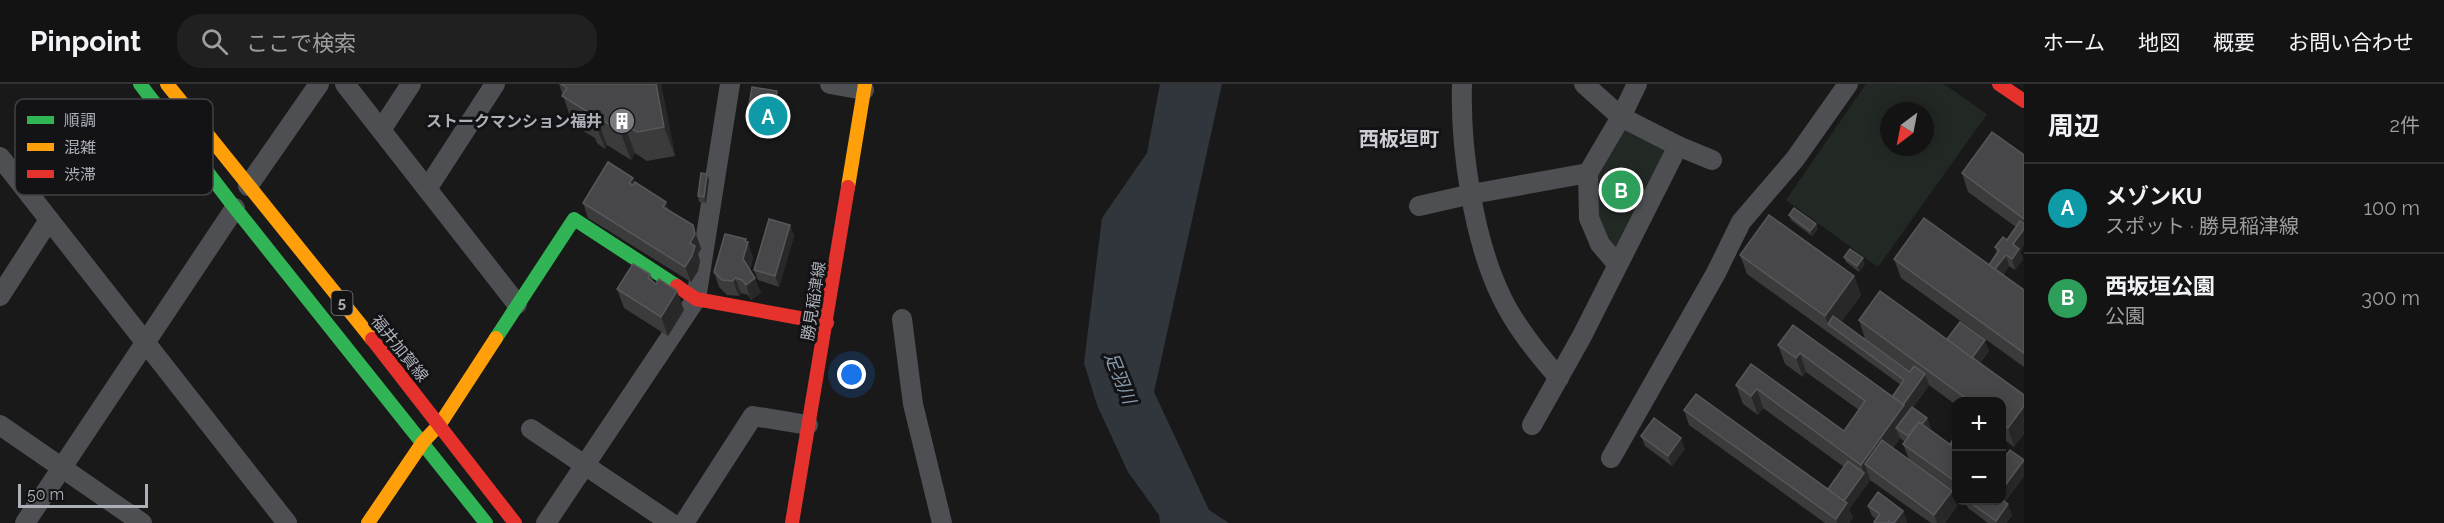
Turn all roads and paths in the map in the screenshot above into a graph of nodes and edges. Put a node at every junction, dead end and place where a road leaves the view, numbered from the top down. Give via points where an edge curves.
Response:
1 (140, 84) edge
2 (167, 84) edge
3 (319, 84) edge
4 (345, 84) edge
5 (411, 84) edge
6 (495, 84) edge
7 (730, 84) edge
8 (830, 84) edge
9 (1462, 84) edge
10 (1584, 84) edge
11 (1637, 84) edge
12 (1848, 84) edge
13 (1999, 84) edge
14 (865, 87) edge
15 (151, 99) edge
16 (179, 99) edge
17 (2024, 101) edge
18 (1621, 117) junction
19 (381, 130) junction
20 (213, 142) edge
21 (1678, 146) junction
22 (0, 157) edge
23 (1712, 160) dead end
24 (1588, 173) junction
25 (15, 176) edge
26 (213, 179) edge
27 (248, 186) junction
28 (427, 189) junction
29 (1472, 194) junction
30 (30, 195) edge
31 (1419, 206) dead end
32 (235, 208) junction
33 (49, 220) junction
34 (1617, 264) junction
35 (0, 296) edge
36 (696, 299) junction
37 (517, 304) junction
38 (902, 318) dead end
39 (827, 323) junction
40 (145, 344) junction
41 (1559, 378) junction
42 (440, 424) junction
43 (0, 425) edge
44 (808, 425) junction
45 (1532, 425) dead end
46 (531, 429) dead end
47 (423, 442) junction
48 (1611, 458) dead end
49 (585, 466) junction
50 (62, 468) junction
51 (25, 523) edge
52 (142, 523) edge
53 (287, 523) edge
54 (368, 523) edge
55 (486, 523) edge
56 (514, 523) edge
57 (546, 523) edge
58 (671, 523) edge
59 (684, 523) edge
60 (792, 523) edge
61 (942, 523) edge

1 - 15 main road, 5
2 - 16 main road, 福井加賀線 / 5
3 - 27 street
4 - 19 street
5 - 19 street
6 - 28 street
7 - 36 street
8 - 14 street
9 - 29 street via 1461,118
10 - 18 street
11 - 18 street
12 - 48 street via 1795,159 1741,222
13 - 17 main road
14 - 39 main road, 勝見稲津線
18 - 21 street
18 - 24 street
19 - 28 street
20 - 27 main road, 福井加賀線 / 5
21 - 23 street
21 - 34 street
22 - 25 street
24 - 29 street
24 - 34 street via 1589,218 1600,244
26 - 32 main road, 5
27 - 42 main road, 福井加賀線 / 5
28 - 37 street
29 - 31 street
29 - 41 street via 1485,258 1501,297 1529,343
30 - 33 street
32 - 40 street
32 - 47 main road, 5
33 - 35 street
33 - 40 street
34 - 41 street
36 - 37 main road via 574,219
36 - 39 main road
36 - 49 street
37 - 42 main road
38 - 61 street via 913,404
39 - 44 main road, 勝見稲津線
40 - 50 street
40 - 53 street
41 - 45 street
42 - 47 main road
42 - 56 main road, 福井加賀線 / 5
43 - 50 street
44 - 59 street via 753,416
44 - 60 main road, 勝見稲津線
46 - 49 street
47 - 54 main road
47 - 55 main road, 5
49 - 57 street
49 - 58 street
50 - 51 street
50 - 52 street

